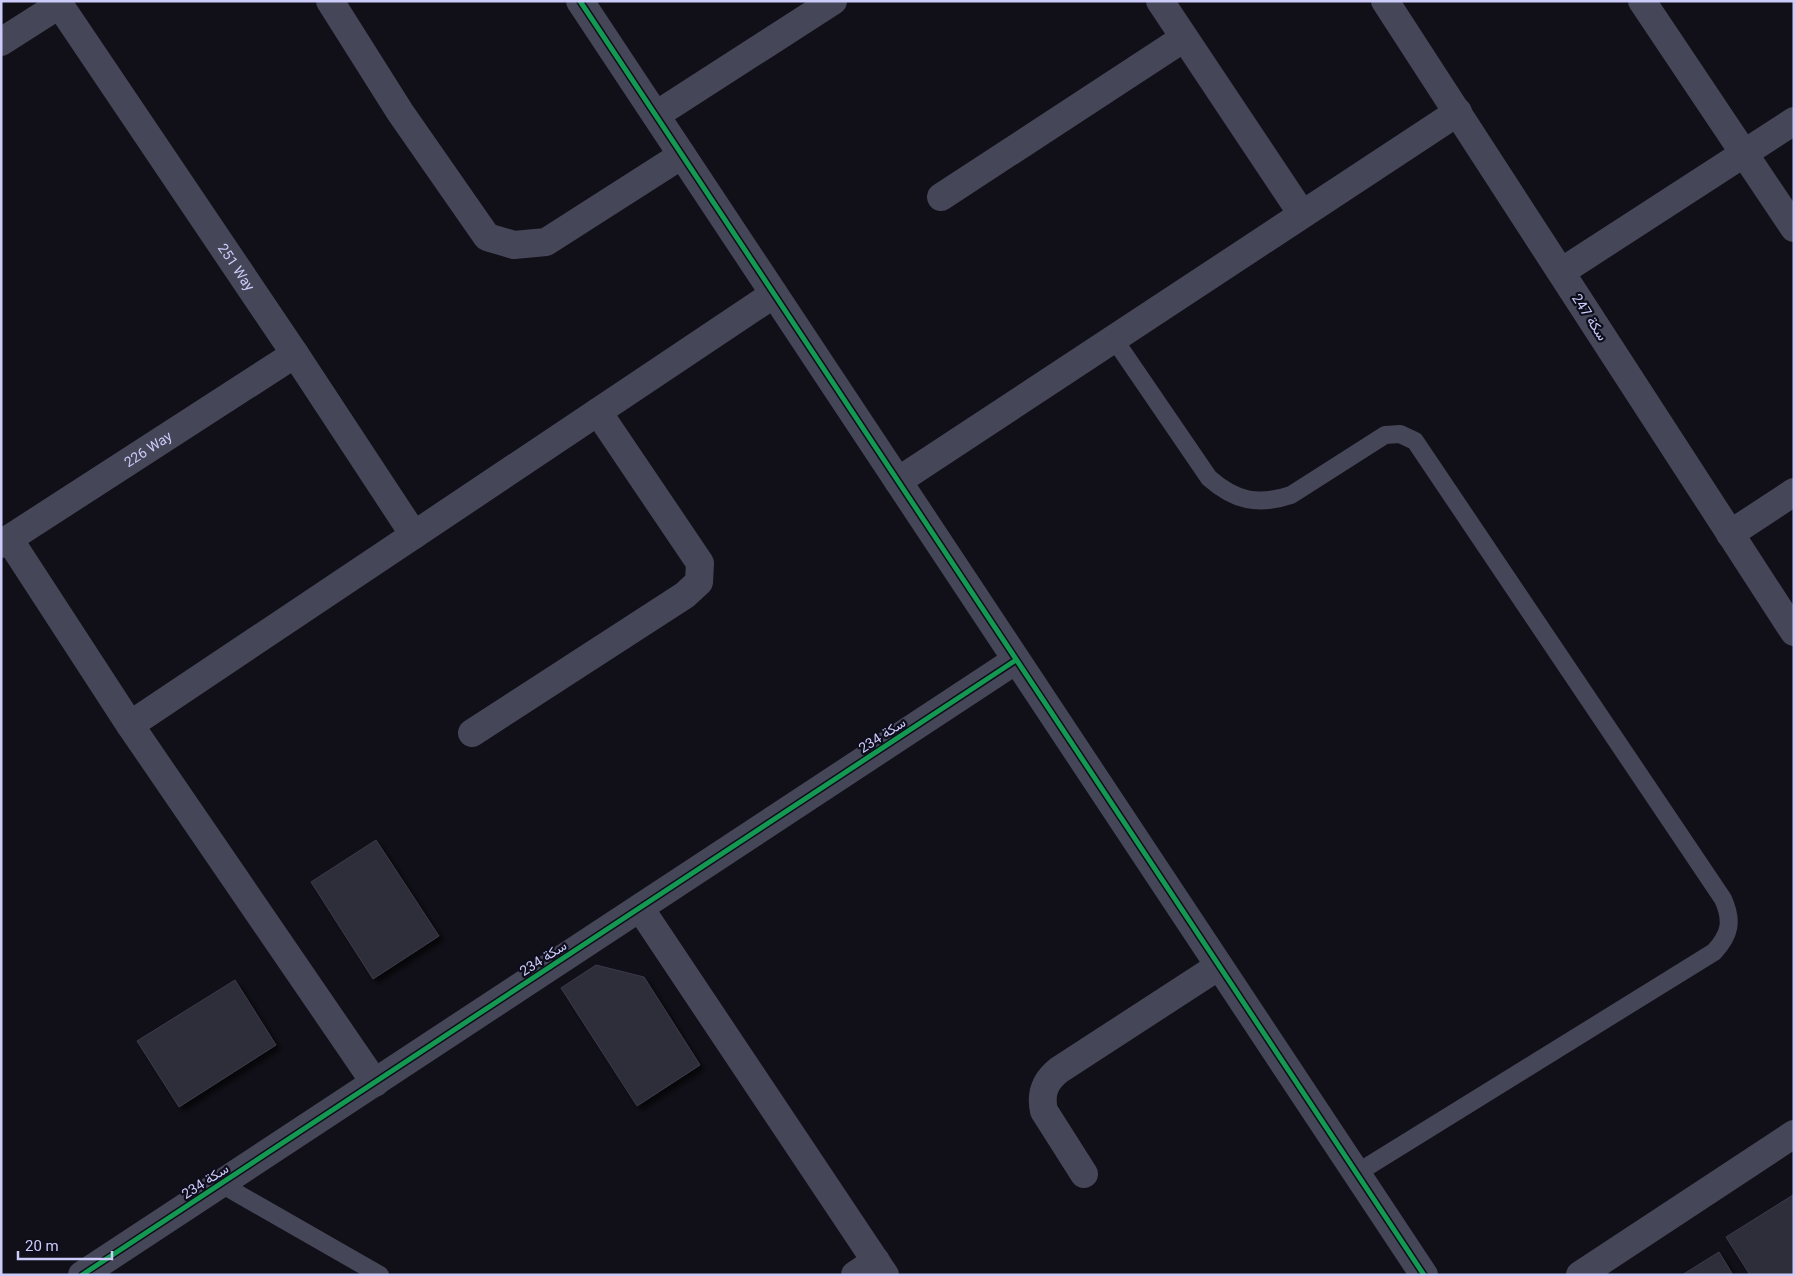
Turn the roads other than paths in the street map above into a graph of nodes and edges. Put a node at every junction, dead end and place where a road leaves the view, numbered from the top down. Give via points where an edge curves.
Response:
1 (330, 1) edge
2 (580, 1) edge
3 (834, 1) edge
4 (1160, 1) edge
5 (1385, 1) edge
6 (1642, 1) edge
7 (58, 3) edge
8 (1184, 38) junction
9 (1, 42) edge
10 (1458, 112) junction
11 (656, 115) junction
12 (1794, 121) edge
13 (1744, 153) junction
14 (682, 155) junction
15 (940, 197) dead end
16 (1302, 214) junction
17 (1794, 228) edge
18 (1561, 272) junction
19 (774, 294) junction
20 (1114, 338) junction
21 (295, 354) junction
22 (598, 412) junction
23 (898, 481) junction
24 (1794, 492) edge
25 (1730, 534) junction
26 (414, 535) junction
27 (5, 542) edge
28 (1794, 632) edge
29 (1016, 660) junction
30 (130, 725) junction
31 (472, 733) dead end
32 (640, 908) junction
33 (1219, 966) junction
34 (374, 1083) junction
35 (1794, 1134) edge
36 (1357, 1173) junction
37 (1084, 1174) dead end
38 (221, 1184) junction
39 (872, 1270) edge
40 (82, 1275) edge
41 (380, 1275) edge
42 (1424, 1275) edge
43 (1580, 1275) edge

1 - 14 street via 400,112 487,237 514,245 546,242
2 - 11 street
3 - 11 street
4 - 8 street
5 - 10 street, سكة 247
6 - 13 street
7 - 9 street
7 - 21 street, 251 Way
8 - 15 street
8 - 16 street
10 - 16 street
10 - 18 street, سكة 247
11 - 14 street
12 - 13 street
13 - 17 street
13 - 18 street
14 - 19 street
16 - 20 street
18 - 25 street, سكة 247
19 - 22 street
19 - 23 street
20 - 23 street
20 - 36 lane via 1209,478 1220,488 1247,500 1262,502 1292,496 1385,435 1400,434 1414,441 1728,911 1727,934 1714,952
21 - 26 street, 251 Way
21 - 27 street, 226 Way
22 - 26 street
22 - 31 street via 700,563 699,582 686,595
23 - 29 street
24 - 25 street
25 - 28 street, سكة 247
26 - 30 street
27 - 30 street
29 - 32 street, سكة 234
29 - 33 street
30 - 34 street
32 - 34 street, سكة 234
32 - 39 street
33 - 36 street
33 - 37 street via 1050,1078 1044,1088 1044,1111
34 - 38 street, سكة 234
35 - 43 street
36 - 42 street
38 - 40 street, سكة 234
38 - 41 lane

